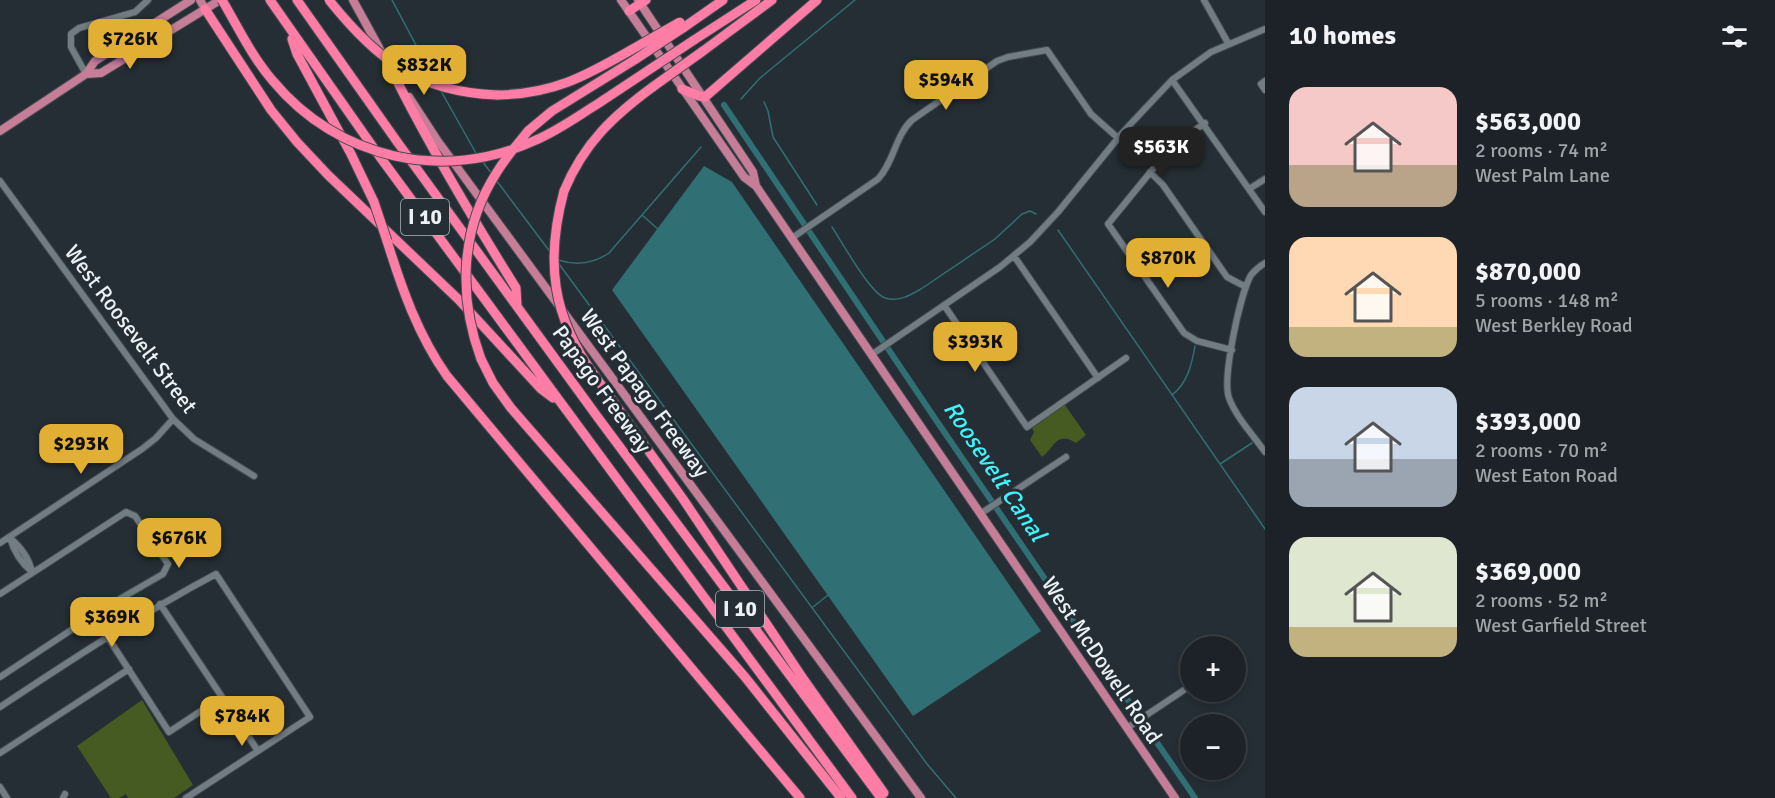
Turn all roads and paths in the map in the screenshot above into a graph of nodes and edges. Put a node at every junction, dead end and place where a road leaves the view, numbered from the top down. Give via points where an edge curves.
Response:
1 (148, 0) edge
2 (191, 0) edge
3 (200, 0) edge
4 (221, 0) edge
5 (270, 0) edge
6 (297, 0) edge
7 (330, 0) edge
8 (353, 0) edge
9 (621, 0) edge
10 (723, 0) edge
11 (756, 0) edge
12 (772, 0) edge
13 (817, 0) edge
14 (1204, 0) edge
15 (641, 1) edge
16 (206, 9) junction
17 (629, 11) junction
18 (289, 28) junction
19 (1265, 29) edge
20 (1228, 43) junction
21 (633, 55) junction
22 (390, 67) junction
23 (86, 74) junction
24 (1172, 80) junction
25 (682, 89) junction
26 (703, 97) junction
27 (1204, 123) junction
28 (0, 131) edge
29 (1118, 138) junction
30 (1150, 172) junction
31 (1265, 179) edge
32 (0, 181) edge
33 (756, 186) junction
34 (1249, 189) junction
35 (1265, 212) edge
36 (792, 238) junction
37 (1014, 256) junction
38 (1265, 263) edge
39 (1246, 287) junction
40 (517, 306) junction
41 (944, 306) junction
42 (1232, 350) junction
43 (871, 355) junction
44 (1126, 358) dead end
45 (1098, 378) junction
46 (562, 405) junction
47 (173, 419) junction
48 (1262, 442) edge
49 (1265, 452) edge
50 (1066, 457) dead end
51 (254, 476) dead end
52 (980, 514) junction
53 (9, 537) junction
54 (0, 543) edge
55 (32, 572) junction
56 (0, 594) edge
57 (160, 604) junction
58 (107, 636) junction
59 (129, 669) junction
60 (0, 677) edge
61 (1180, 693) edge
62 (222, 697) junction
63 (0, 707) edge
64 (1127, 728) junction
65 (258, 751) junction
66 (0, 753) edge
67 (0, 787) edge
68 (7, 798) edge
69 (186, 798) edge
70 (800, 798) edge
71 (841, 798) edge
72 (852, 798) edge
73 (881, 798) edge
74 (886, 798) edge
75 (921, 798) edge
76 (1174, 798) edge

1 - 23 street via 135,12 79,28 71,34 71,47
2 - 23 main road via 94,61
3 - 16 main road
4 - 11 highway, bridge via 264,70 309,117 370,149 404,159 456,162 491,157 538,140
4 - 16 main road
5 - 18 highway, Papago Freeway / I 10
6 - 40 highway, Papago Freeway / I 10
7 - 21 highway, bridge via 364,41 389,62 446,88 471,94 525,94 558,87
8 - 22 main road, West Papago Freeway
9 - 17 main road, West McDowell Road
10 - 21 highway, bridge
12 - 74 highway, bridge via 625,107 582,155 564,191 554,235 556,293 573,344 696,517
13 - 26 highway
14 - 20 street
15 - 17 highway
15 - 26 main road, West McDowell Road
16 - 23 main road via 101,74
16 - 46 highway via 271,110 297,142 452,292 541,389
17 - 25 main road, West McDowell Road
18 - 46 highway, Papago Freeway / I 10
18 - 70 highway, bridge via 297,54 374,202 412,315 435,358
19 - 20 street
20 - 24 street
21 - 71 highway, bridge via 528,131 490,183 468,244 468,313 481,359 511,408 745,677
22 - 40 highway via 450,180 516,288
22 - 75 main road, West Papago Freeway via 437,140
23 - 28 main road
24 - 27 street
24 - 29 street
25 - 26 highway
25 - 33 main road, West McDowell Road via 744,177
26 - 33 main road, West McDowell Road via 753,172
27 - 30 street via 1171,147
27 - 34 street
29 - 36 street via 1091,114 1047,50 1004,57 912,120 874,183
29 - 37 street via 1041,231
30 - 39 street via 1227,277
30 - 42 street via 1108,224 1184,333 1197,342
31 - 34 street
32 - 47 street, West Roosevelt Street
33 - 36 main road, West McDowell Road
34 - 35 street
36 - 43 main road, West McDowell Road
37 - 41 street
37 - 45 street
38 - 39 street via 1255,270
39 - 42 street
40 - 73 highway, Papago Freeway / I 10
41 - 43 street
41 - 45 street via 1027,427
42 - 48 street via 1226,382 1229,398
43 - 52 main road, West McDowell Road
44 - 45 street
46 - 72 highway, Papago Freeway / I 10
47 - 51 street, West Roosevelt Street via 194,439
47 - 53 street via 142,449
48 - 49 street
50 - 52 street
52 - 64 main road, West McDowell Road
53 - 54 street
53 - 55 street via 30,561
55 - 56 street
55 - 60 street via 126,512 135,516 168,564 163,574
57 - 58 street
57 - 62 street
57 - 65 street via 216,574 310,717
58 - 59 street
58 - 63 street
59 - 62 street via 169,732
59 - 66 street
61 - 64 street
62 - 65 street
64 - 76 main road, West McDowell Road
65 - 69 street
67 - 68 street

